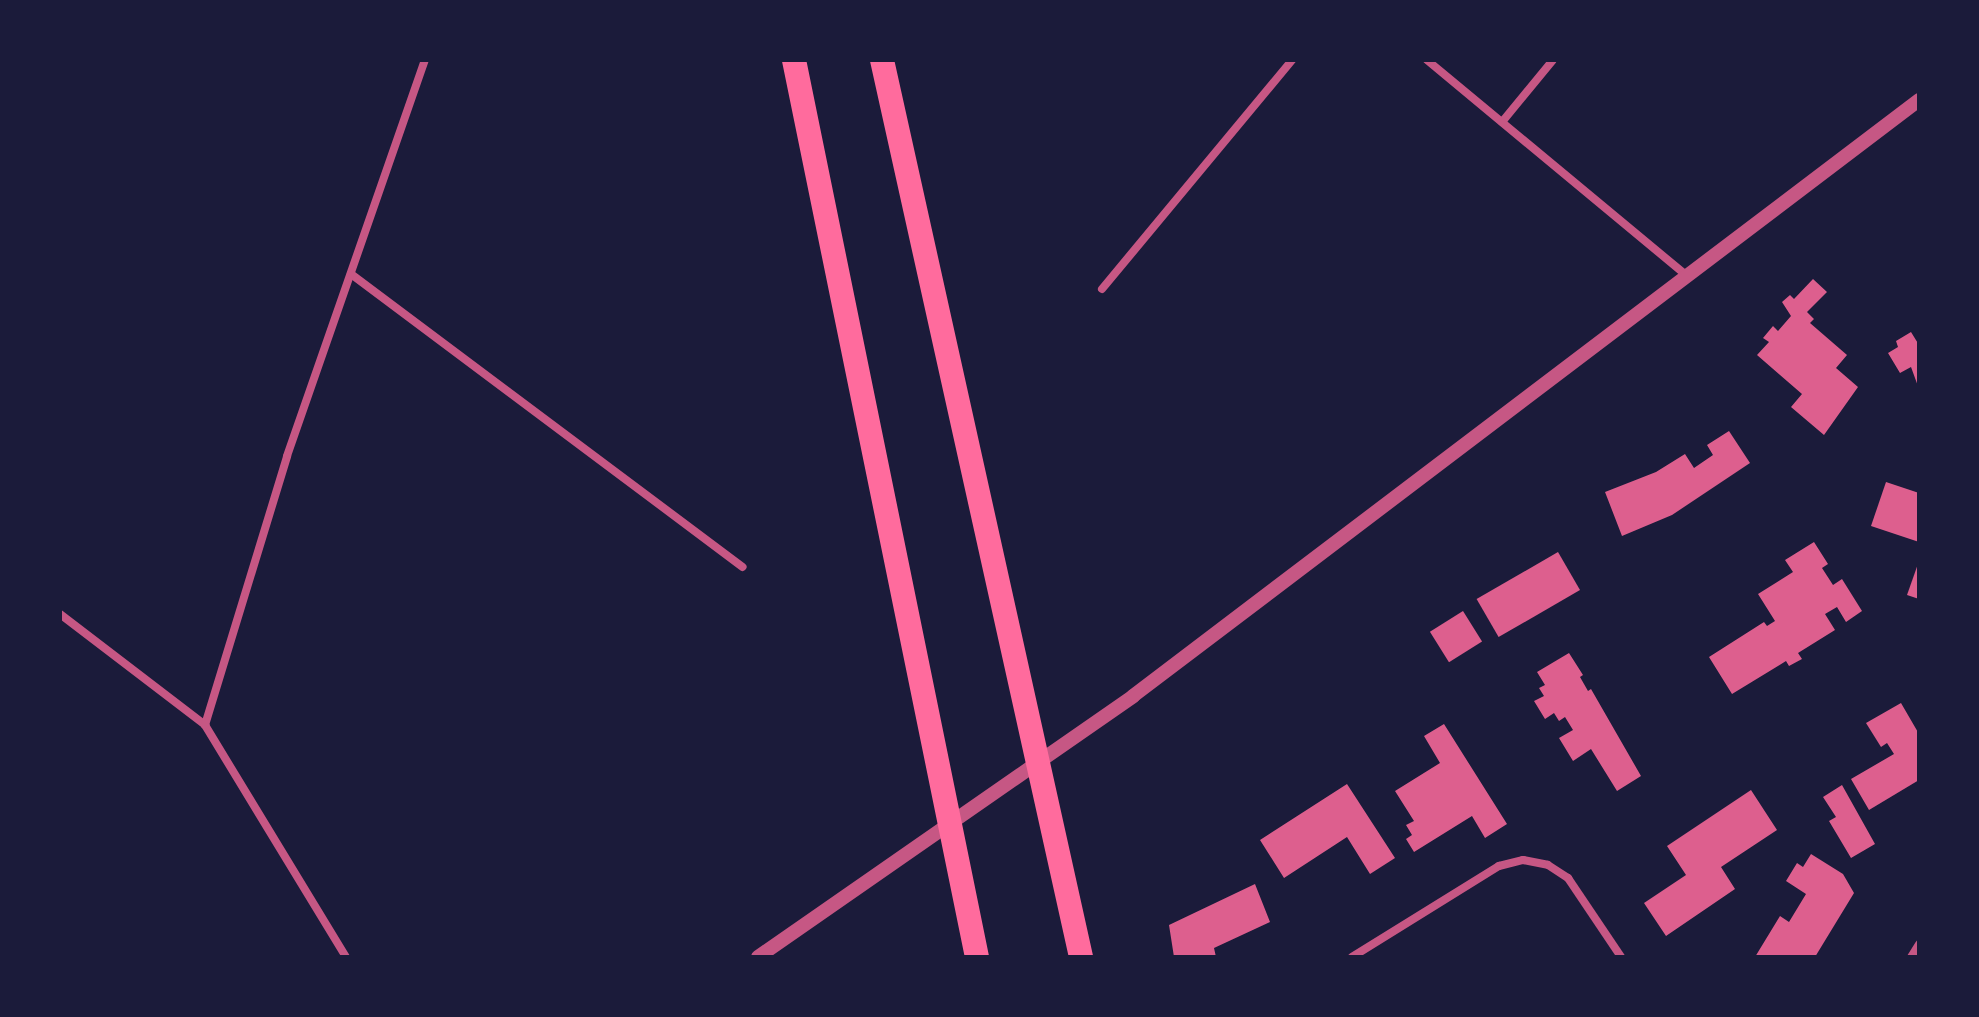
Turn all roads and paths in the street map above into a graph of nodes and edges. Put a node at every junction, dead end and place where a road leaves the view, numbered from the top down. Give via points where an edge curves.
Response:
1 (425, 60) edge
2 (794, 60) edge
3 (882, 60) edge
4 (1292, 60) edge
5 (1427, 60) edge
6 (1553, 60) edge
7 (1919, 100) edge
8 (1502, 122) junction
9 (351, 274) junction
10 (1687, 276) junction
11 (1102, 289) dead end
12 (743, 567) dead end
13 (60, 614) edge
14 (205, 725) junction
15 (1919, 944) edge
16 (346, 957) edge
17 (758, 957) edge
18 (977, 957) edge
19 (1081, 957) edge
20 (1352, 957) edge
21 (1621, 957) edge
22 (1911, 957) edge

1 - 9 street
2 - 18 highway
3 - 19 highway
4 - 11 street
5 - 8 street
6 - 8 street
7 - 10 street
8 - 10 street
9 - 12 street
9 - 14 street via 287,456
10 - 17 street via 1133,696
13 - 14 street
14 - 16 street
15 - 22 street
20 - 21 street via 1499,866 1523,860 1548,865 1568,878

